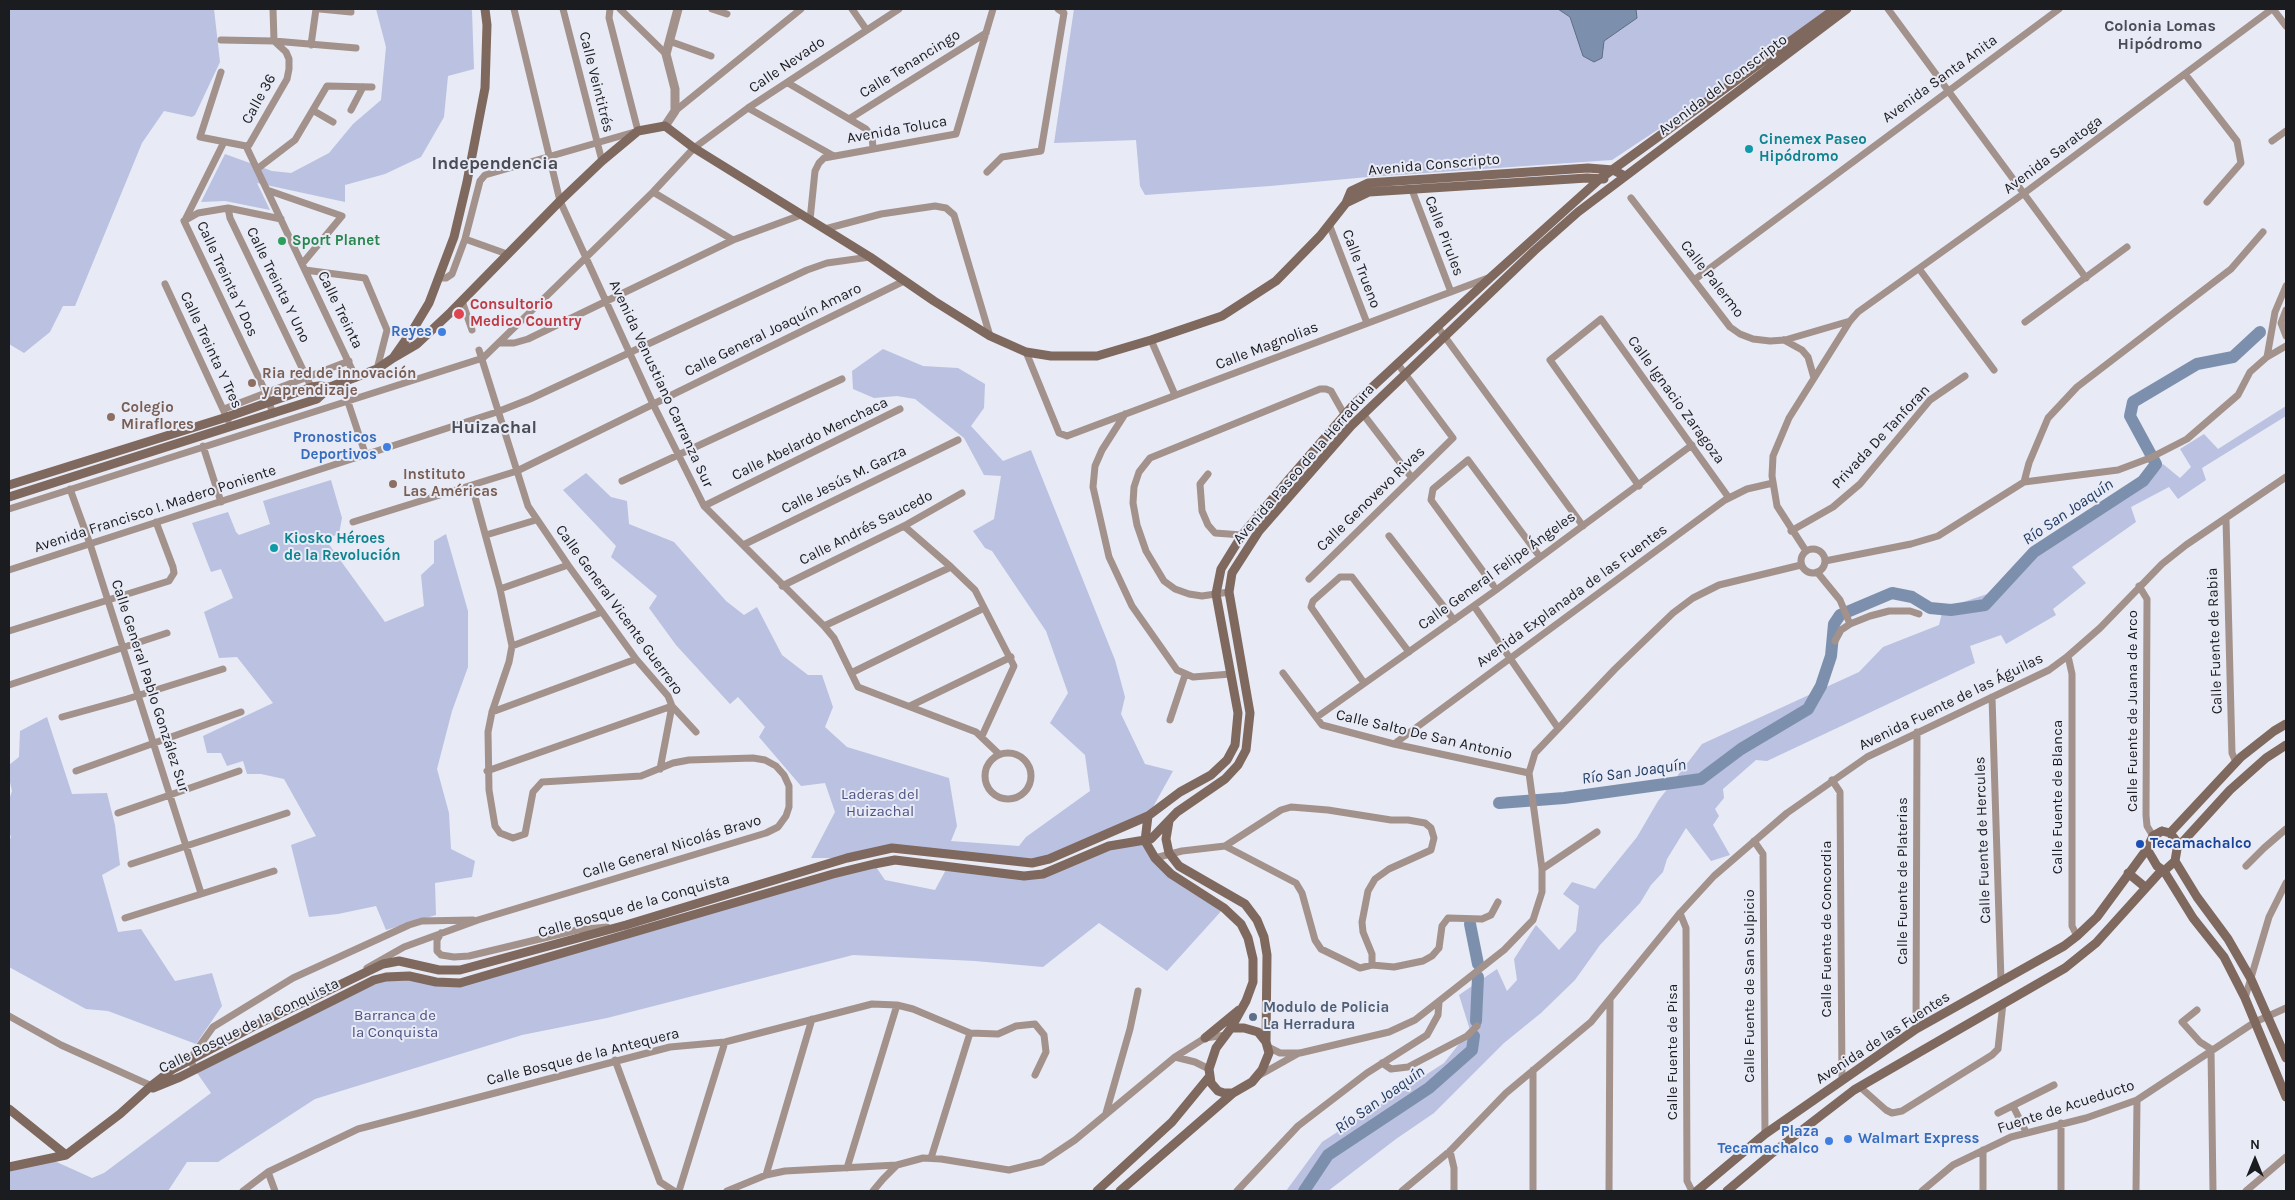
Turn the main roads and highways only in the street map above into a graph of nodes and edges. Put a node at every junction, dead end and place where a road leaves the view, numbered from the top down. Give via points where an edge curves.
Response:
1 (485, 9) edge
2 (1835, 9) edge
3 (1847, 9) edge
4 (1613, 170) junction
5 (1625, 176) junction
6 (1601, 178) junction
7 (1615, 184) junction
8 (1346, 203) junction
9 (393, 358) junction
10 (330, 387) junction
11 (1290, 478) junction
12 (9, 485) edge
13 (1300, 486) junction
14 (9, 498) edge
15 (2286, 724) edge
16 (2286, 745) edge
17 (1148, 816) junction
18 (1169, 820) junction
19 (1124, 825) junction
20 (2170, 833) junction
21 (1145, 840) junction
22 (1127, 841) junction
23 (2178, 847) junction
24 (2147, 849) junction
25 (2176, 861) junction
26 (2163, 870) junction
27 (2128, 873) junction
28 (2145, 887) junction
29 (1248, 995) junction
30 (1266, 998) junction
31 (1243, 1007) junction
32 (256, 1026) junction
33 (1229, 1032) junction
34 (261, 1037) junction
35 (1205, 1038) road end
36 (1267, 1045) junction
37 (2286, 1058) edge
38 (1209, 1073) junction
39 (1842, 1080) junction
40 (151, 1088) junction
41 (1857, 1088) junction
42 (1233, 1093) junction
43 (1846, 1096) junction
44 (2286, 1097) edge
45 (9, 1109) edge
46 (66, 1155) junction
47 (9, 1167) edge
48 (1099, 1190) edge
49 (1120, 1191) edge
50 (1697, 1191) edge
51 (1728, 1191) edge

1 - 9 main road via 485,88 454,237 429,303
2 - 4 main road, Avenida del Conscripto
3 - 5 main road, Avenida del Conscripto
4 - 5 main road, Avenida Conscripto
4 - 6 main road, Avenida del Conscripto
4 - 8 main road, Avenida Conscripto via 1588,168 1368,183 1351,191
5 - 7 main road, Avenida del Conscripto
6 - 7 main road, Avenida Conscripto
6 - 8 main road, Avenida Conscripto via 1369,192
6 - 11 main road, Avenida Paseo de la Herradura via 1344,414
7 - 13 main road, Avenida Paseo de la Herradura via 1534,251 1405,373 1363,414
8 - 9 main road via 1288,270 1250,300 1222,316 1096,356 1059,356 1026,352 990,336 694,148 665,126 638,132 602,161 418,344
9 - 10 main road via 377,369
10 - 12 main road via 312,387 225,413
10 - 14 main road via 317,400
11 - 13 main road
11 - 17 main road, Avenida Paseo de la Herradura via 1242,535 1221,569 1216,594 1238,713 1235,745 1227,760 1212,775 1180,792
13 - 18 main road, Avenida Paseo de la Herradura via 1244,552 1232,573 1229,592 1250,713 1246,750 1238,765 1225,778
15 - 20 main road via 2236,762
16 - 23 main road via 2230,790
17 - 19 main road, Calle Bosque de la Conquista
17 - 21 main road
18 - 21 main road, Avenida Paseo de la Herradura via 1156,836
18 - 30 main road via 1166,839 1169,853 1179,866 1245,904 1257,920 1267,955
19 - 22 main road
19 - 32 main road, Calle Bosque de la Conquista via 1049,859 1032,863 892,848 846,858 626,925 460,970 439,970 399,961 383,964
20 - 23 main road
20 - 24 main road via 2162,831 2153,836
21 - 22 main road, Calle Bosque de la Conquista
21 - 29 main road via 1155,858 1171,874 1224,908 1241,924 1253,960 1253,982
22 - 34 main road, Calle Bosque de la Conquista via 1043,874 1024,876 895,860 874,864 460,984 409,976 374,980
23 - 25 main road
24 - 26 main road
24 - 27 main road, Avenida de las Fuentes
25 - 26 main road
25 - 37 main road via 2228,939 2269,1017
26 - 28 main road, Avenida de las Fuentes
26 - 44 main road via 2193,918 2224,957 2245,998
27 - 28 main road
27 - 39 main road, Avenida de las Fuentes via 2097,917 2064,946 1916,1029
28 - 41 main road, Avenida de las Fuentes via 2105,934 2076,960
29 - 30 main road
29 - 31 main road
30 - 36 main road
31 - 33 main road
31 - 35 main road
32 - 34 main road
32 - 40 main road, Calle Bosque de la Conquista via 190,1059
33 - 36 main road via 1251,1029 1258,1032
33 - 38 main road via 1216,1048
34 - 40 main road, Calle Bosque de la Conquista
36 - 42 main road via 1267,1060 1257,1077
38 - 42 main road via 1218,1091
38 - 48 main road via 1172,1122
39 - 41 main road
39 - 43 main road via 1840,1093
39 - 50 main road, Avenida de las Fuentes via 1765,1134
40 - 46 main road, Calle Bosque de la Conquista
41 - 43 main road, Avenida de las Fuentes
42 - 49 main road
43 - 51 main road, Avenida de las Fuentes
45 - 46 main road
46 - 47 main road, Calle Bosque de la Conquista

